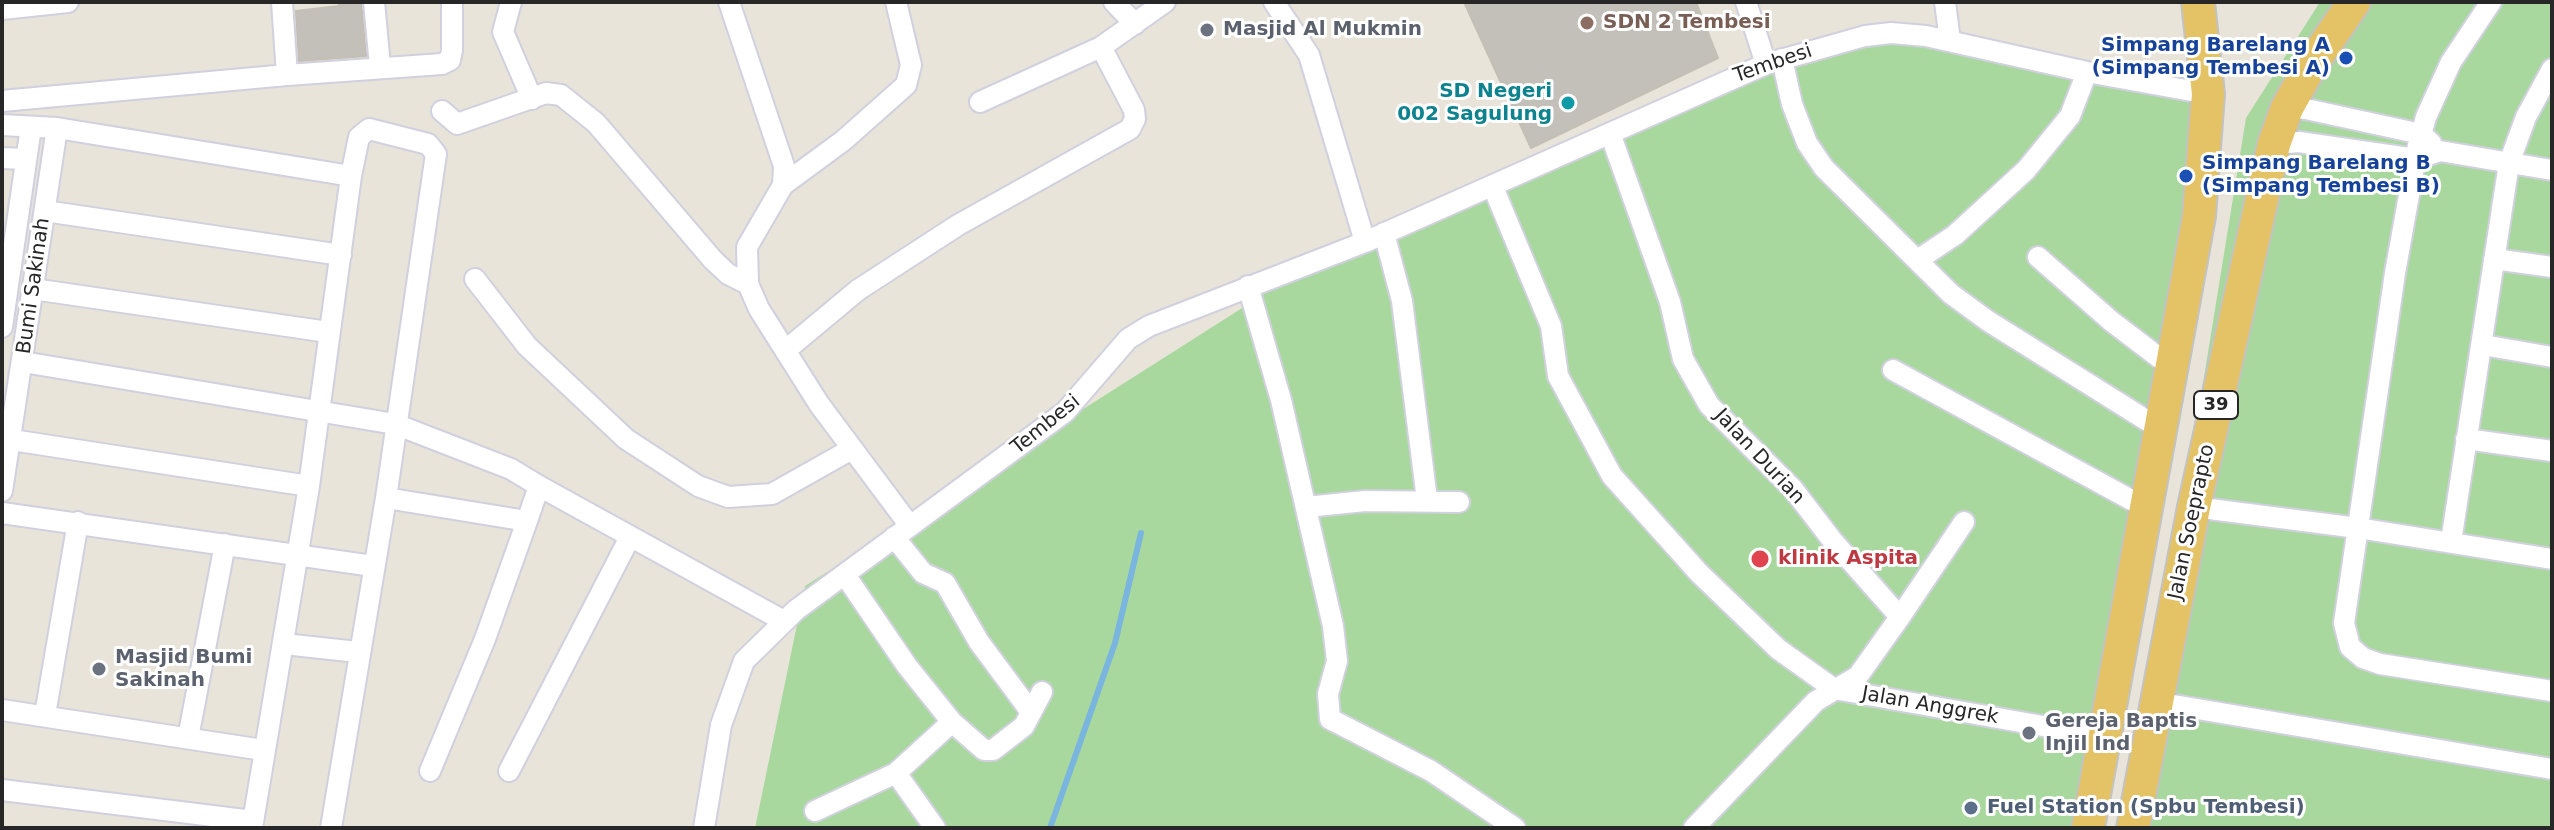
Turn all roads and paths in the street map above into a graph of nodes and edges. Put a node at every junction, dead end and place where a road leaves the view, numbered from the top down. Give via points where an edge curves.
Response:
1 (68, 2) edge
2 (282, 2) edge
3 (374, 2) edge
4 (452, 2) edge
5 (511, 2) edge
6 (729, 2) edge
7 (896, 2) edge
8 (1114, 2) edge
9 (1274, 2) edge
10 (1746, 2) edge
11 (1945, 2) edge
12 (2198, 2) edge
13 (2354, 2) edge
14 (2491, 2) edge
15 (1160, 6) edge
16 (2, 9) edge
17 (1135, 24) junction
18 (1950, 41) junction
19 (1101, 47) junction
20 (1774, 61) junction
21 (380, 66) junction
22 (2552, 69) edge
23 (2087, 72) junction
24 (287, 75) junction
25 (2208, 94) junction
26 (532, 99) junction
27 (2, 101) edge
28 (980, 102) dead end
29 (2287, 108) junction
30 (442, 111) dead end
31 (2, 125) edge
32 (31, 127) junction
33 (57, 128) junction
34 (1610, 133) junction
35 (2421, 134) junction
36 (2274, 144) junction
37 (2440, 151) junction
38 (2, 158) edge
39 (25, 159) junction
40 (2416, 159) junction
41 (2509, 163) junction
42 (2552, 170) edge
43 (351, 176) junction
44 (783, 185) junction
45 (1493, 187) junction
46 (45, 211) junction
47 (1384, 233) junction
48 (1365, 242) junction
49 (341, 255) junction
50 (2038, 257) dead end
51 (1919, 259) junction
52 (2494, 259) junction
53 (2552, 267) edge
54 (5, 273) edge
55 (475, 279) dead end
56 (748, 284) junction
57 (1248, 286) junction
58 (33, 289) junction
59 (2, 327) edge
60 (328, 332) junction
61 (2483, 345) junction
62 (786, 350) junction
63 (2552, 357) edge
64 (23, 362) junction
65 (2174, 369) junction
66 (1893, 370) dead end
67 (318, 413) junction
68 (395, 424) junction
69 (2162, 430) junction
70 (2466, 439) junction
71 (12, 440) junction
72 (850, 450) junction
73 (2552, 451) edge
74 (309, 486) junction
75 (539, 486) junction
76 (2, 491) edge
77 (392, 498) junction
78 (1427, 500) junction
79 (1459, 502) dead end
80 (1306, 507) junction
81 (2194, 507) junction
82 (2146, 508) junction
83 (2, 513) edge
84 (527, 521) junction
85 (78, 522) junction
86 (1964, 522) dead end
87 (2358, 528) junction
88 (902, 532) junction
89 (630, 537) junction
90 (2451, 542) junction
91 (225, 544) junction
92 (297, 554) junction
93 (2552, 559) edge
94 (373, 566) junction
95 (845, 575) junction
96 (1900, 617) junction
97 (782, 620) junction
98 (284, 644) junction
99 (358, 652) junction
100 (1834, 689) junction
101 (2552, 691) edge
102 (1042, 692) dead end
103 (2156, 702) junction
104 (2, 710) edge
105 (1031, 712) junction
106 (45, 715) junction
107 (952, 722) junction
108 (2105, 737) junction
109 (188, 738) junction
110 (263, 750) junction
111 (2552, 769) edge
112 (430, 771) dead end
113 (509, 771) dead end
114 (896, 773) junction
115 (2, 790) edge
116 (815, 811) dead end
117 (252, 825) edge
118 (331, 828) edge
119 (704, 828) edge
120 (935, 828) edge
121 (1515, 828) edge
122 (1694, 828) edge
123 (2088, 828) edge
124 (2133, 828) edge

1 - 16 street
2 - 24 street
3 - 21 street
4 - 21 street via 450,60
5 - 26 street via 503,32
6 - 44 street via 779,144
7 - 44 street via 911,65 906,85
8 - 17 street
9 - 48 street via 1309,55
10 - 20 street
11 - 18 street
12 - 25 highway, 39
13 - 29 highway, Jalan Soeprapto / 39
14 - 35 street via 2451,62
15 - 17 street
17 - 19 street
18 - 20 street, Tembesi via 1891,33
18 - 23 street, Tembesi
19 - 28 street
19 - 62 street via 1134,110 1130,129 946,233 858,290
20 - 34 street, Tembesi
20 - 51 street via 1807,143 1824,168
21 - 24 street
22 - 41 street
23 - 25 street, Tembesi
23 - 51 street via 2070,116 2026,170 1955,235
24 - 27 street
25 - 65 highway, 39 via 2199,216
26 - 30 street via 457,124
26 - 56 street via 555,94 578,107 713,260
29 - 35 street
29 - 36 highway, Jalan Soeprapto / 39
31 - 32 street
32 - 33 street
32 - 39 street
33 - 43 street
33 - 46 street, Bumi Sakinah
34 - 45 street, Tembesi
34 - 96 street, Jalan Durian via 1670,302 1683,359 1709,405 1793,489
35 - 37 street
35 - 40 street
36 - 40 street via 2299,142
36 - 81 highway, Jalan Soeprapto / 39
37 - 40 street
37 - 41 street
38 - 39 street
39 - 54 street
40 - 87 street
41 - 42 street
41 - 52 street
43 - 49 street
43 - 68 street via 359,137 367,129 428,144 436,154
44 - 56 street via 747,247
45 - 47 street, Tembesi
45 - 100 street, Jalan Anggrek via 1551,326 1558,376 1612,476 1699,573
46 - 49 street
46 - 58 street, Bumi Sakinah
47 - 48 street, Tembesi
47 - 78 street via 1402,301
48 - 57 street, Tembesi
49 - 60 street
50 - 65 street
51 - 69 street via 1951,294 1988,321
52 - 53 street
52 - 61 street
54 - 59 street
55 - 72 street via 527,346 626,439 698,486 728,497 772,494
56 - 62 street
57 - 80 street
57 - 88 street, Tembesi via 1128,339 1065,412
58 - 60 street
58 - 64 street, Bumi Sakinah
60 - 67 street
61 - 63 street
61 - 70 street
62 - 72 street
64 - 67 street
64 - 71 street, Bumi Sakinah
65 - 69 highway, 39
66 - 82 street
67 - 68 street
67 - 74 street
68 - 75 street via 511,469
68 - 77 street
69 - 82 highway, 39
70 - 73 street
70 - 90 street
71 - 74 street
71 - 76 street, Bumi Sakinah
72 - 88 street
74 - 92 street
75 - 84 street
75 - 89 street
77 - 84 street
77 - 94 street
78 - 79 street
78 - 80 street
80 - 121 street via 1337,661 1328,694 1330,719 1431,771
81 - 87 street
81 - 103 highway, Jalan Soeprapto / 39
82 - 108 highway, 39
83 - 85 street
84 - 112 street
85 - 91 street
85 - 106 street
86 - 96 street
87 - 90 street
87 - 101 street via 2344,623 2355,652 2380,664
88 - 95 street, Tembesi
88 - 105 street via 923,573 945,583 979,642
89 - 97 street
89 - 113 street
90 - 93 street
91 - 92 street
91 - 109 street
92 - 94 street
92 - 98 street
94 - 99 street
95 - 97 street, Tembesi
95 - 107 street
96 - 100 street via 1858,676
97 - 119 street, Tembesi via 744,661 730,691
98 - 99 street
98 - 110 street
99 - 118 street
100 - 108 street, Jalan Anggrek
100 - 122 street via 1816,701
102 - 105 street
103 - 111 street
103 - 124 highway, Jalan Soeprapto / 39
104 - 106 street
105 - 107 street via 1024,726 991,751 978,747
106 - 109 street
107 - 114 street
108 - 123 highway, 39
109 - 110 street
110 - 117 street
114 - 116 street
114 - 120 street
115 - 117 street

